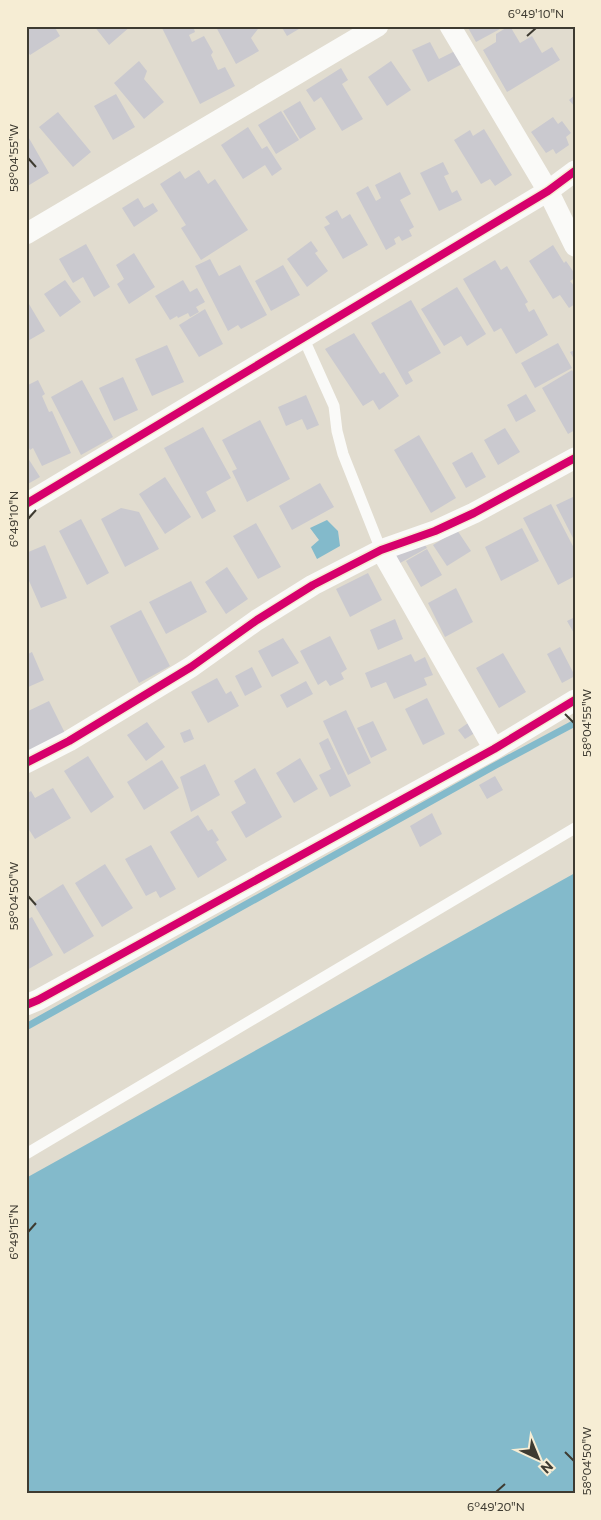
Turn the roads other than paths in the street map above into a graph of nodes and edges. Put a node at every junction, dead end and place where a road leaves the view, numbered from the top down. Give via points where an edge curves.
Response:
1 (378, 26) edge
2 (450, 26) edge
3 (575, 172) edge
4 (548, 191) junction
5 (26, 234) edge
6 (575, 246) edge
7 (303, 337) junction
8 (575, 458) edge
9 (26, 504) edge
10 (381, 550) junction
11 (575, 700) edge
12 (494, 749) junction
13 (26, 763) edge
14 (575, 828) edge
15 (26, 1005) edge
16 (26, 1154) edge

1 - 5 street
2 - 4 street
3 - 4 street
4 - 6 street
4 - 7 street
7 - 9 street
7 - 10 lane via 334,406 343,454
8 - 10 street via 474,513
10 - 12 street
10 - 13 street via 313,585 190,668
11 - 12 street
12 - 15 street
14 - 16 lane

